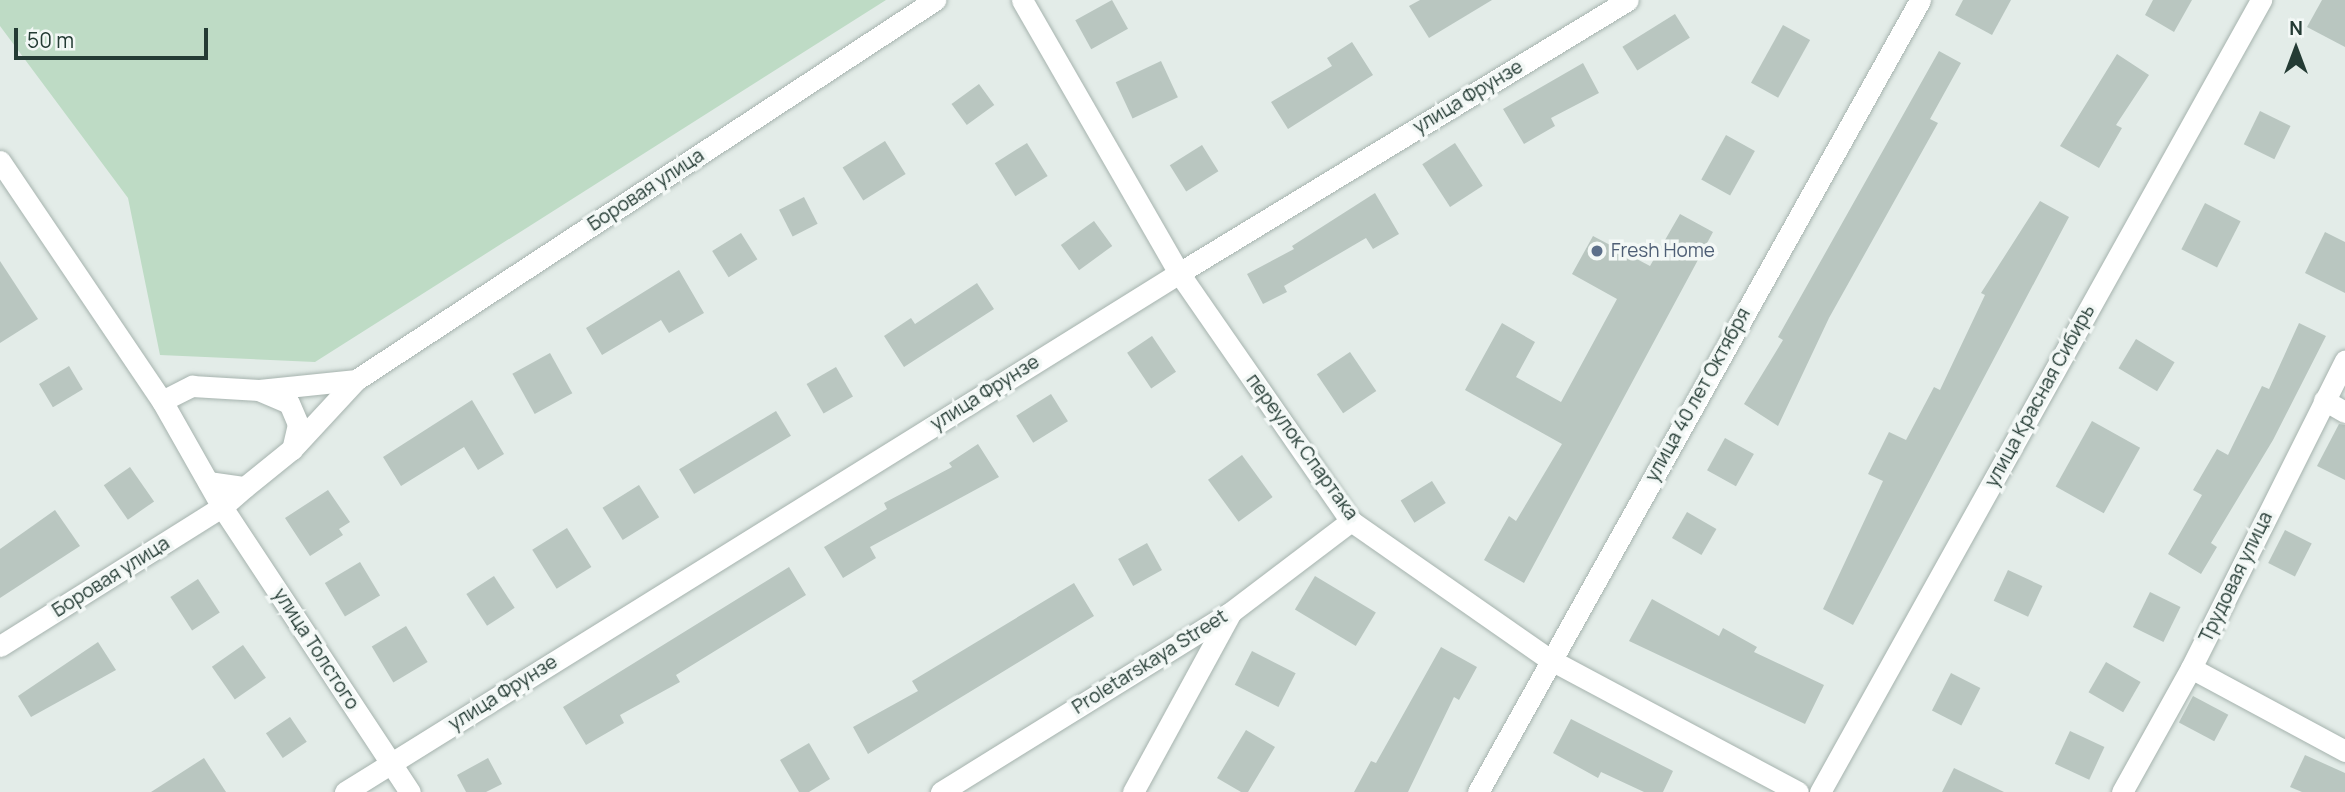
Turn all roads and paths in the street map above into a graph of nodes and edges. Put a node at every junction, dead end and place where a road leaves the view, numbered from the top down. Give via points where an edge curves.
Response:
1 (935, 0) edge
2 (1023, 0) edge
3 (1628, 0) edge
4 (1920, 0) edge
5 (2261, 0) edge
6 (0, 161) edge
7 (1179, 273) junction
8 (2345, 360) edge
9 (356, 380) junction
10 (259, 390) junction
11 (2324, 400) junction
12 (162, 401) junction
13 (2345, 412) edge
14 (292, 449) junction
15 (208, 482) junction
16 (245, 487) junction
17 (222, 507) junction
18 (1351, 521) junction
19 (1231, 612) junction
20 (0, 646) edge
21 (1549, 659) junction
22 (2191, 668) junction
23 (2345, 751) edge
24 (391, 763) junction
25 (345, 792) edge
26 (410, 792) edge
27 (941, 792) edge
28 (1133, 792) edge
29 (1478, 792) edge
30 (1798, 792) edge
31 (1820, 792) edge
32 (2122, 792) edge

1 - 9 street, Боровая улица
2 - 7 street, переулок Спартака
3 - 7 street, улица Фрунзе
4 - 21 street, улица 40 лет Октября
5 - 31 street, улица Красная Сибирь
6 - 12 street, улица Толстого
7 - 18 street, переулок Спартака
7 - 24 street, улица Фрунзе
8 - 11 street, Трудовая улица
9 - 10 street
9 - 14 street, Боровая улица
10 - 12 street via 192,386
10 - 14 street via 289,403 298,424
11 - 13 street
11 - 22 street, Трудовая улица
12 - 15 street, улица Толстого
14 - 16 street, Боровая улица
15 - 16 street
15 - 17 street, улица Толстого
16 - 17 street, Боровая улица
17 - 20 street, Боровая улица
17 - 24 street, улица Толстого
18 - 19 street, Proletarskaya Street
18 - 21 street, переулок Спартака
19 - 27 street, Proletarskaya Street
19 - 28 street
21 - 29 street, улица 40 лет Октября
21 - 30 street, переулок Спартака
22 - 23 street
22 - 32 street, Трудовая улица
24 - 25 street, улица Фрунзе
24 - 26 street, улица Толстого

